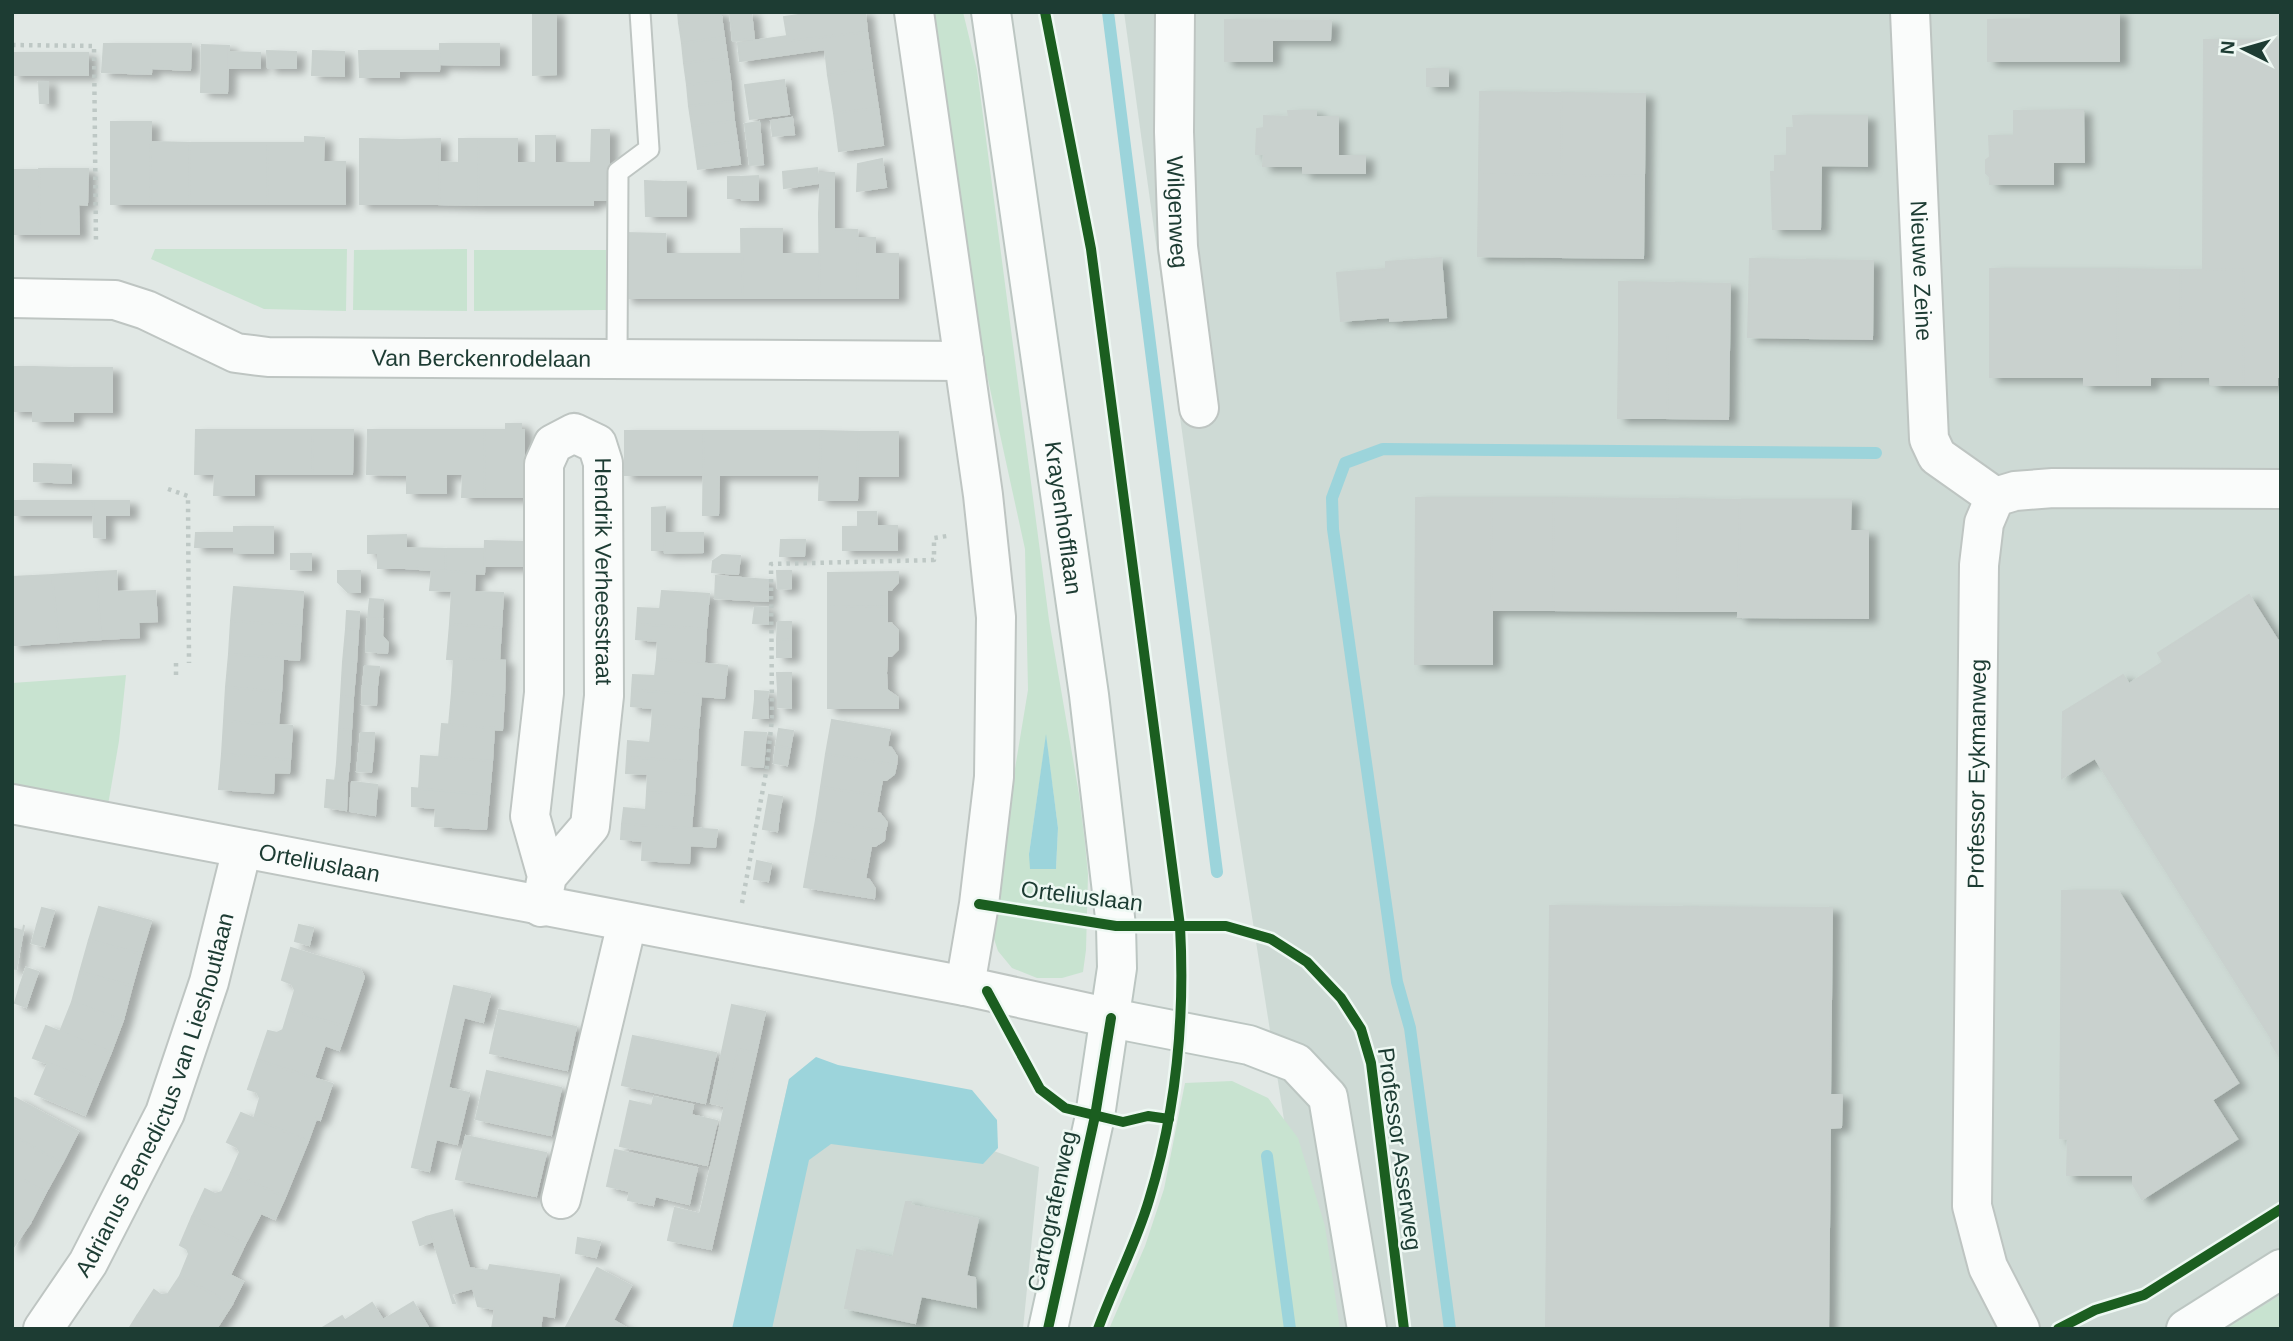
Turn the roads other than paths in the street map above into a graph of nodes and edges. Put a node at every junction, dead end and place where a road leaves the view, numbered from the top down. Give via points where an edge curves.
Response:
1 (640, 12) edge
2 (914, 12) edge
3 (1175, 12) edge
4 (1910, 12) edge
5 (991, 14) edge
6 (12, 298) edge
7 (617, 358) junction
8 (964, 361) junction
9 (1199, 408) dead end
10 (2281, 489) edge
11 (1995, 497) junction
12 (12, 804) edge
13 (242, 849) junction
14 (544, 891) junction
15 (627, 923) junction
16 (965, 986) junction
17 (1111, 1018) junction
18 (561, 1199) dead end
19 (2281, 1269) edge
20 (43, 1329) edge
21 (1048, 1329) edge
22 (1367, 1329) edge
23 (2020, 1329) edge
24 (2186, 1329) edge

1 - 7 lane via 649,149 618,172
2 - 8 street
3 - 9 street, Wilgenweg via 1178,247
4 - 11 street, Nieuwe Zeine via 1929,439 1937,456
5 - 17 street, Krayenhofflaan via 1089,695 1116,926
6 - 7 street, Van Berckenrodelaan via 115,300 251,356
7 - 8 street, Van Berckenrodelaan
8 - 16 street via 996,617 994,777
10 - 11 street via 2053,488
11 - 23 street, Professor Eykmanweg via 1984,523 1979,565 1972,1206 1988,1267
12 - 13 street, Orteliuslaan
13 - 14 street, Orteliuslaan
13 - 20 street, Adrianus Benedictus van Lieshoutlaan via 209,982 165,1113 88,1263
14 - 14 street, Hendrik Verheesstraat via 530,816 544,693 544,464 553,444 574,433 597,444 603,463 604,696 590,826
14 - 15 street, Orteliuslaan
15 - 16 street, Orteliuslaan
15 - 18 street
16 - 17 street, Orteliuslaan
17 - 21 street, Cartografenweg via 1095,1116
17 - 22 street via 1249,1045 1296,1063 1328,1097
19 - 24 street

